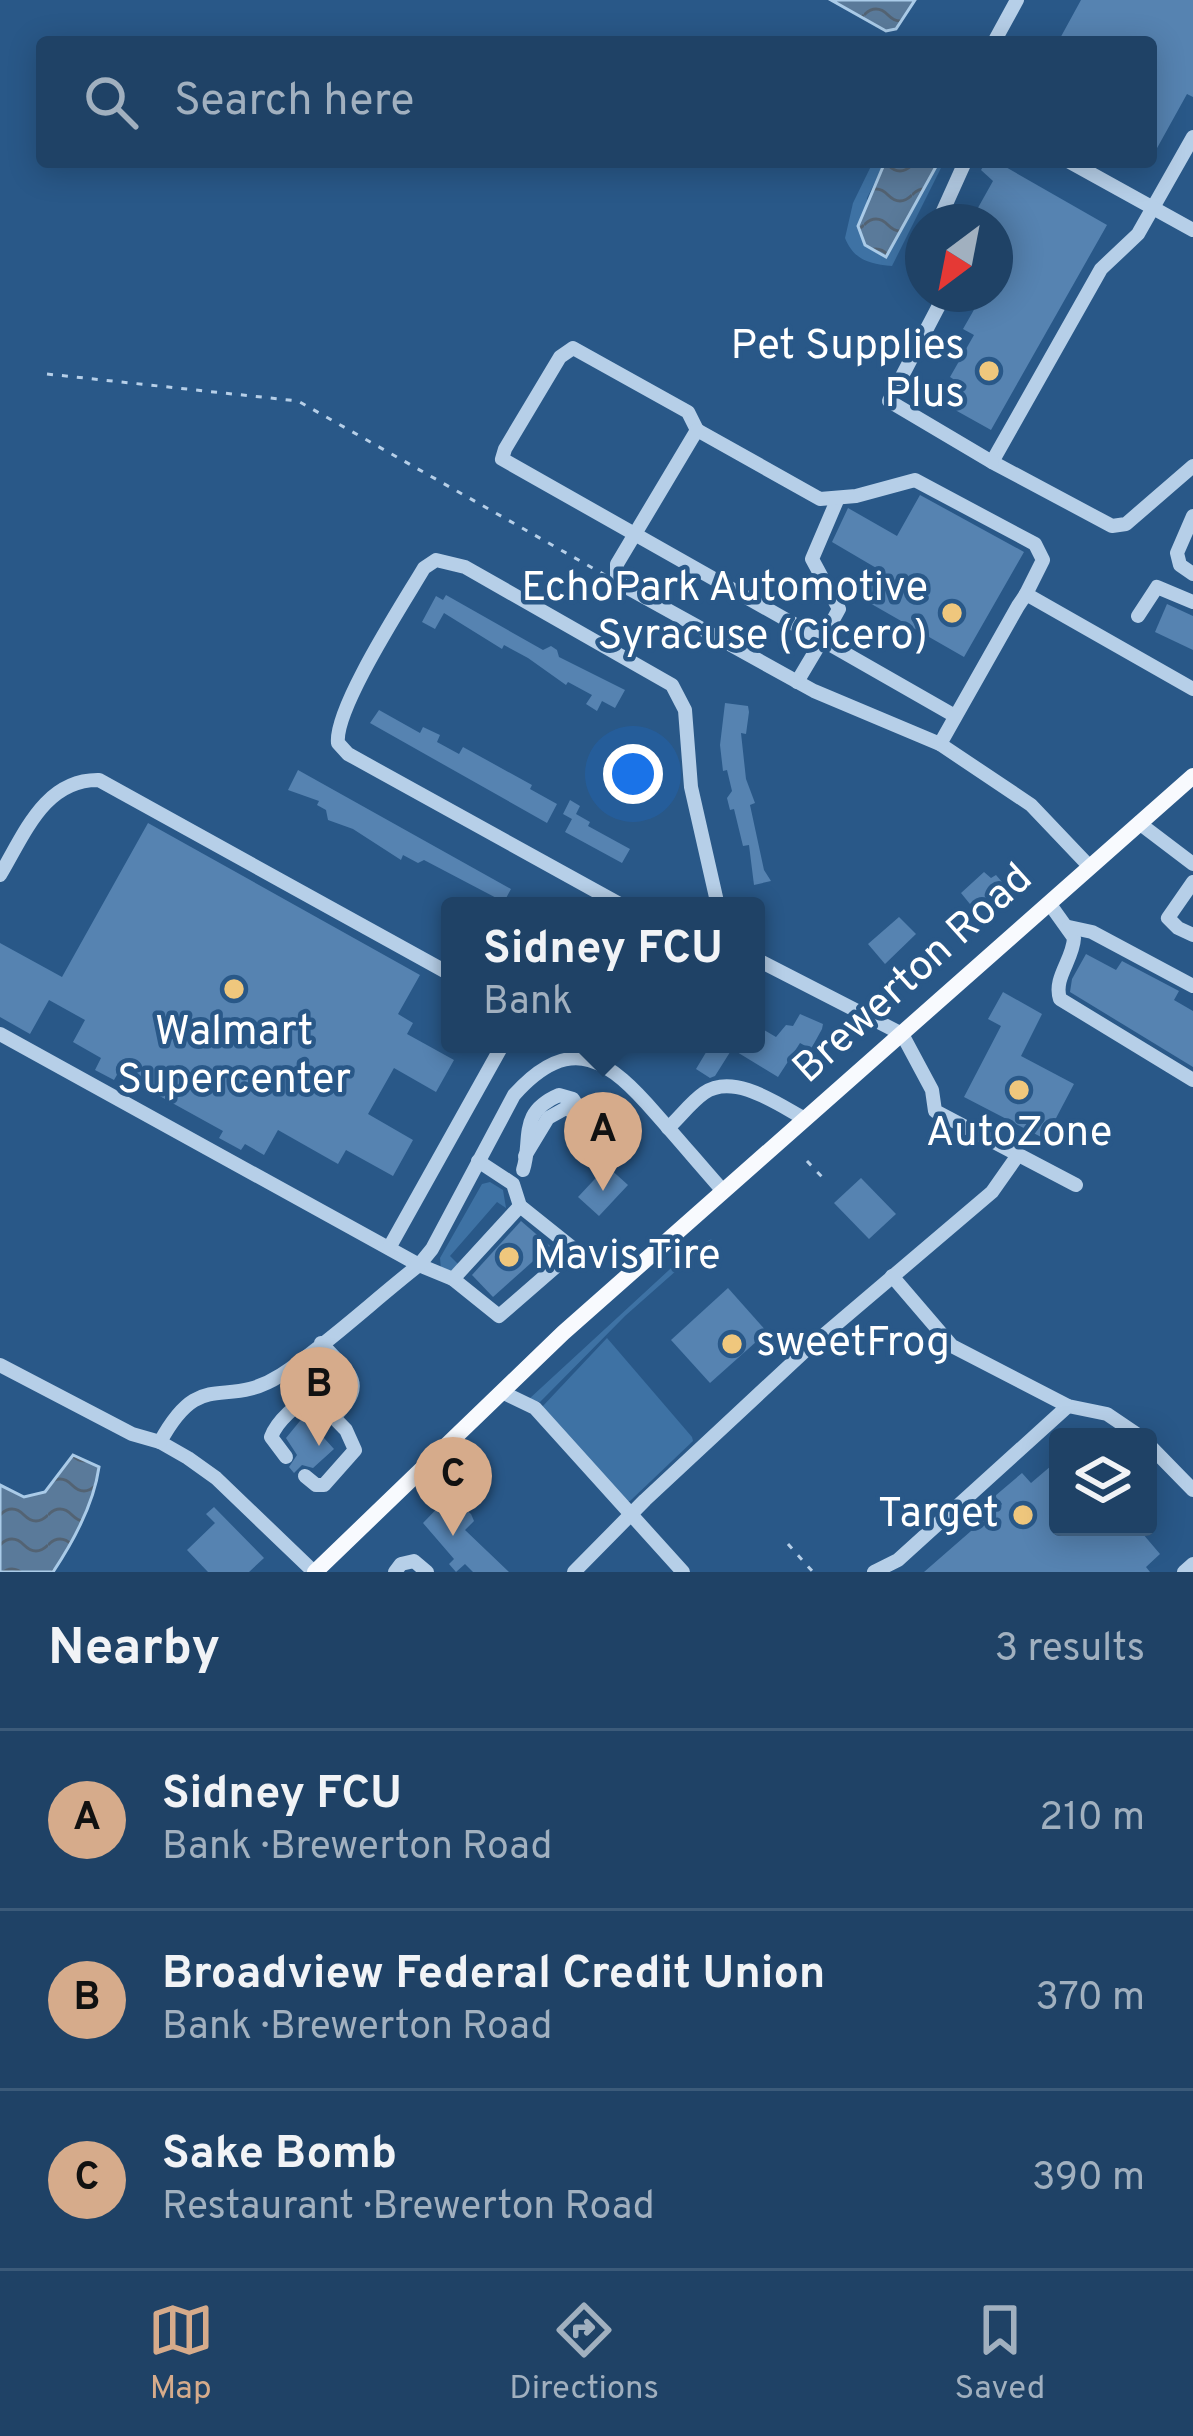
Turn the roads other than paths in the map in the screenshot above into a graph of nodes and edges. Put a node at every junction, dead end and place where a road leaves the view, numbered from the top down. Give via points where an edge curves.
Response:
1 (1017, 0) edge
2 (997, 36) edge
3 (1193, 136) edge
4 (962, 168) edge
5 (1081, 168) edge
6 (946, 204) edge
7 (1154, 208) junction
8 (1193, 230) edge
9 (936, 312) edge
10 (697, 430) junction
11 (992, 462) junction
12 (1193, 466) edge
13 (838, 498) junction
14 (1193, 516) edge
15 (634, 535) junction
16 (1193, 574) edge
17 (1026, 594) junction
18 (1193, 602) edge
19 (1138, 616) dead end
20 (822, 640) junction
21 (797, 682) junction
22 (1193, 689) edge
23 (956, 716) junction
24 (940, 744) junction
25 (1193, 776) edge
26 (1138, 823) junction
27 (1193, 864) edge
28 (1090, 867) junction
29 (0, 875) edge
30 (1193, 882) edge
31 (606, 897) edge
32 (716, 897) edge
33 (1048, 903) junction
34 (1069, 927) junction
35 (1193, 935) edge
36 (765, 964) edge
37 (441, 969) edge
38 (1193, 986) edge
39 (0, 1034) edge
40 (902, 1034) junction
41 (498, 1053) edge
42 (564, 1053) edge
43 (574, 1053) edge
44 (1193, 1081) edge
45 (805, 1119) junction
46 (668, 1128) junction
47 (605, 1152) dead end
48 (1018, 1154) junction
49 (478, 1161) junction
50 (524, 1163) dead end
51 (1076, 1185) dead end
52 (723, 1192) junction
53 (520, 1206) junction
54 (388, 1248) junction
55 (418, 1265) junction
56 (892, 1276) junction
57 (453, 1279) junction
58 (321, 1343) junction
59 (0, 1365) edge
60 (502, 1392) junction
61 (1068, 1406) junction
62 (334, 1417) junction
63 (1128, 1428) edge
64 (160, 1442) junction
65 (1157, 1453) edge
66 (286, 1457) dead end
67 (310, 1480) dead end
68 (1193, 1490) edge
69 (632, 1516) junction
70 (1193, 1564) edge
71 (315, 1572) edge
72 (395, 1572) edge
73 (428, 1572) edge
74 (574, 1572) edge
75 (683, 1572) edge
76 (874, 1572) edge
77 (1184, 1572) edge

1 - 2 street
3 - 7 street
4 - 6 street
5 - 7 street
7 - 8 street
7 - 11 street via 1101,269
9 - 11 street via 889,401
10 - 13 street via 820,499
10 - 15 street
10 - 15 street via 688,412 573,348 505,448 502,459
11 - 12 street via 1112,526 1126,524
13 - 17 street via 915,480 938,491 1035,544 1042,560
13 - 20 street via 812,559 839,609
14 - 16 street via 1177,553
15 - 20 street
15 - 21 street via 617,564 617,582
17 - 22 street
17 - 23 street
18 - 19 street via 1156,587
20 - 21 street
20 - 23 street
21 - 24 street
23 - 24 street
24 - 28 street via 1031,805
25 - 26 main road, Brewerton Road
26 - 27 street
26 - 28 main road, Brewerton Road
28 - 33 main road, Brewerton Road
29 - 37 street via 56,791 76,779 99,780
30 - 35 street via 1168,918
31 - 32 street via 338,743 401,608 424,568 438,560 465,567 679,694
33 - 34 street
33 - 40 main road, Brewerton Road
34 - 38 street
34 - 44 street via 1074,947 1060,999
36 - 40 street
39 - 54 street
40 - 45 main road, Brewerton Road
40 - 48 street via 935,1111
41 - 54 street
42 - 49 street via 514,1094
43 - 46 street via 622,1075
45 - 46 street via 727,1086 704,1094
45 - 52 main road, Brewerton Road
46 - 52 street
47 - 50 street via 585,1119 566,1108 551,1115
48 - 51 street
48 - 56 street via 992,1192
49 - 53 street via 513,1184
49 - 55 street
52 - 60 main road, Brewerton Road
53 - 57 street
53 - 57 street via 575,1250 499,1316
54 - 55 street
55 - 57 street
55 - 58 street
56 - 61 street via 952,1346
56 - 69 street
58 - 62 street via 355,1387
58 - 64 street via 262,1386 200,1394
59 - 64 street
60 - 69 street via 535,1408
60 - 71 main road, Brewerton Road
61 - 63 street
61 - 76 street
62 - 66 street via 313,1396 303,1400 271,1437
62 - 67 street via 355,1450 331,1479
64 - 71 street via 216,1478
65 - 68 street
69 - 74 street
69 - 75 street
70 - 77 street
72 - 73 street via 414,1561

